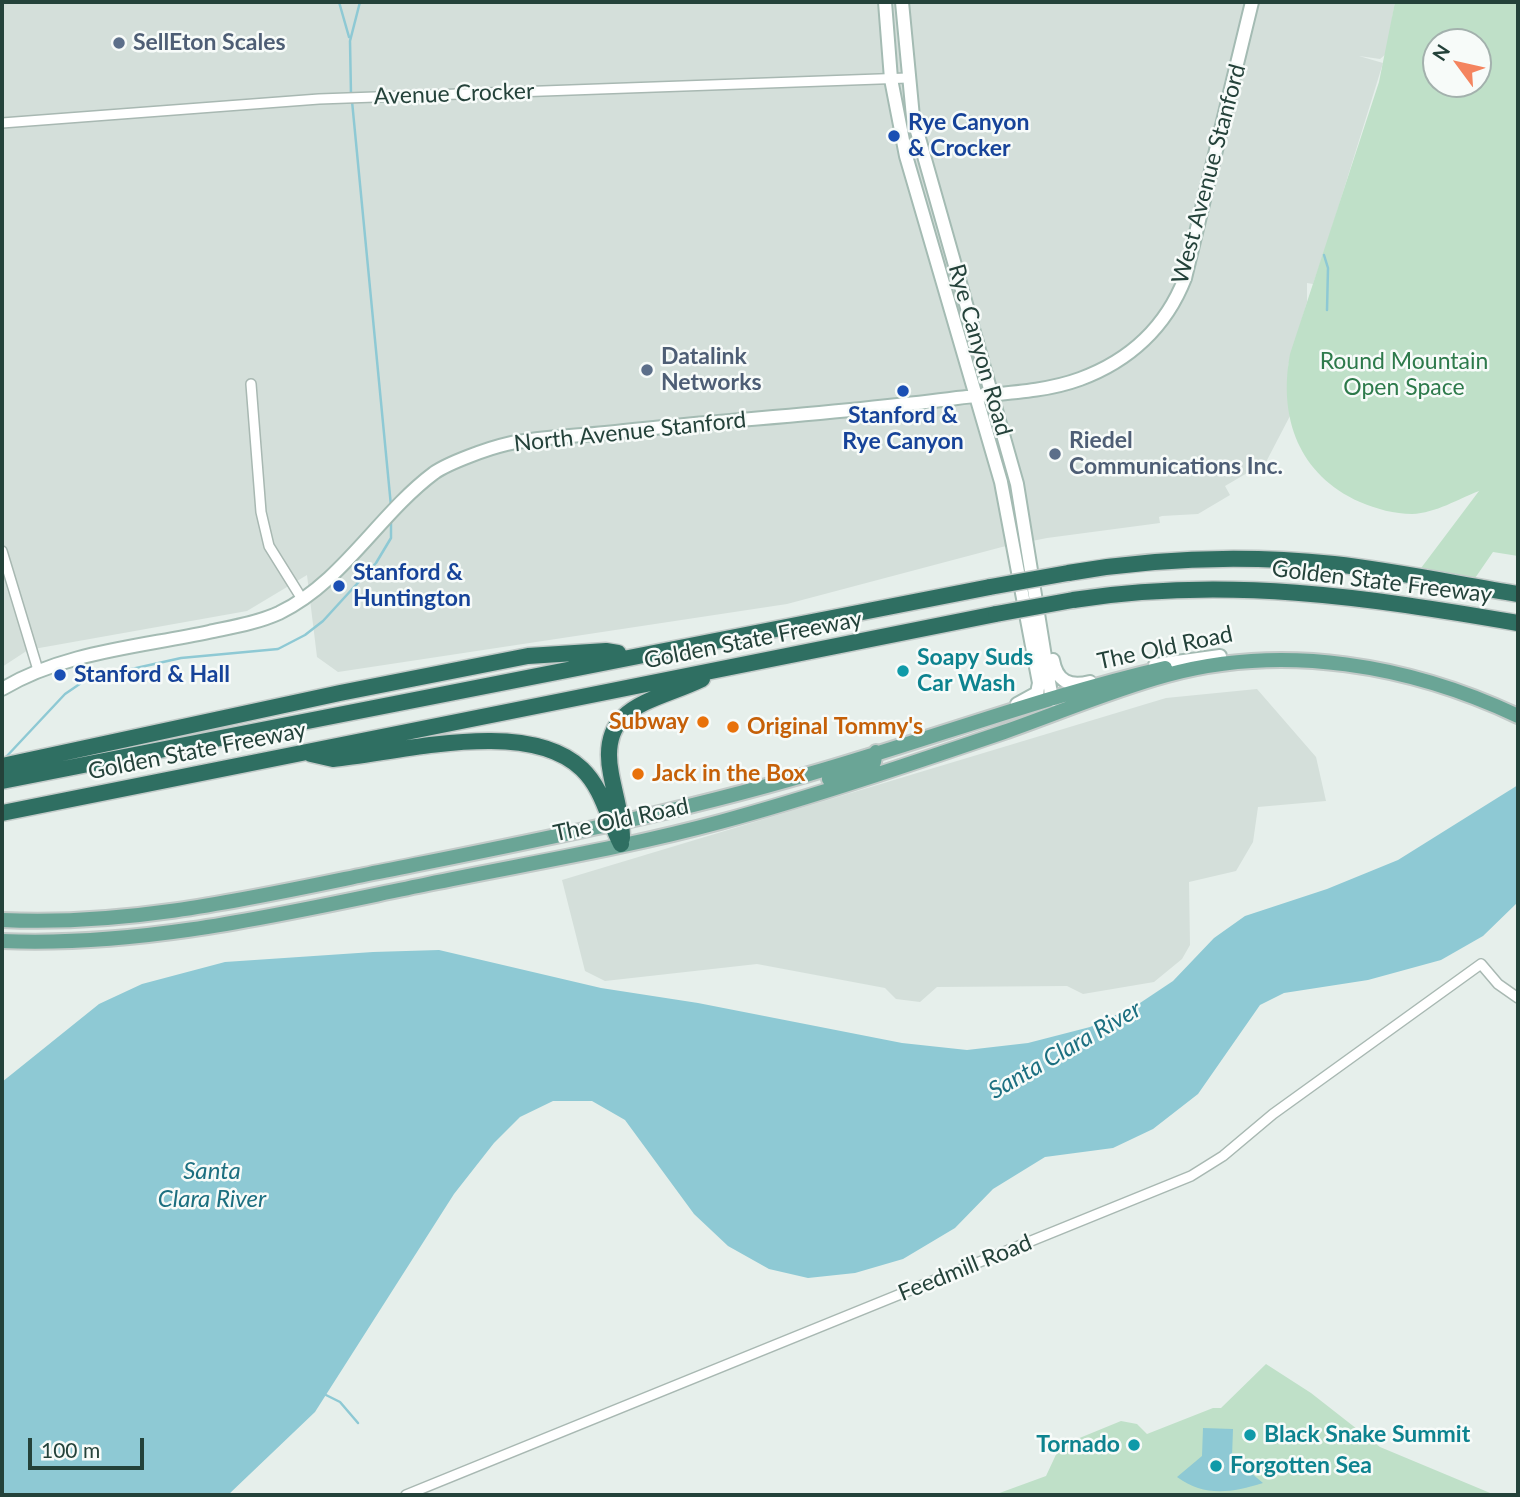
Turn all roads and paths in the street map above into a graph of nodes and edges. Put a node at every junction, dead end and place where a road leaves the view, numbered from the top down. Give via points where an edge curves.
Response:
1 (885, 2) edge
2 (902, 2) edge
3 (1252, 2) edge
4 (907, 78) junction
5 (891, 79) junction
6 (2, 123) edge
7 (251, 384) dead end
8 (993, 393) junction
9 (977, 396) junction
10 (1008, 508) junction
11 (2, 551) edge
12 (1028, 551) junction
13 (1518, 594) edge
14 (302, 599) junction
15 (1518, 623) edge
16 (631, 656) junction
17 (1220, 656) junction
18 (1370, 664) junction
19 (1176, 665) joint
20 (723, 669) junction
21 (38, 670) junction
22 (2, 689) edge
23 (1056, 706) junction
24 (1518, 708) edge
25 (998, 715) junction
26 (1518, 716) edge
27 (876, 752) junction
28 (306, 753) junction
29 (2, 766) edge
30 (810, 774) junction
31 (2, 781) edge
32 (812, 794) junction
33 (2, 813) edge
34 (750, 813) junction
35 (617, 824) junction
36 (621, 844) junction
37 (2, 920) edge
38 (2, 941) edge
39 (1518, 998) edge
40 (406, 1495) edge

1 - 5 main road, Rye Canyon Road
2 - 4 main road, Rye Canyon Road
3 - 8 main road, West Avenue Stanford via 1193,253 1173,305 1134,350 1093,374 1056,386
4 - 5 street, Avenue Crocker
4 - 8 main road, Rye Canyon Road via 923,160
5 - 6 street, Avenue Crocker via 318,99
5 - 9 main road, Rye Canyon Road via 906,156
7 - 14 street via 261,512 269,546
8 - 9 main road, North Avenue Stanford
8 - 12 main road, Rye Canyon Road via 1017,484
9 - 10 main road, Rye Canyon Road
9 - 14 main road, North Avenue Stanford via 506,444 436,471 332,576
10 - 23 main road, Rye Canyon Road via 1015,514 1048,690
10 - 25 main road, Rye Canyon Road via 1039,688 1030,699
11 - 21 street
12 - 17 main road via 1054,669 1063,681 1074,685 1146,667
12 - 23 main road, Rye Canyon Road
13 - 16 highway, Golden State Freeway, bridge via 1336,565 1270,560 1168,562 1068,573
14 - 21 main road, North Avenue Stanford via 251,622
15 - 20 highway, Golden State Freeway, bridge via 1332,593 1238,588 1159,591 1073,600
16 - 29 highway via 606,651 528,656
16 - 31 highway, Golden State Freeway
17 - 18 main road, The Old Road via 1279,653
17 - 19 main road, The Old Road
18 - 23 main road, The Old Road via 1233,663 1167,675
18 - 24 main road, The Old Road via 1450,679
18 - 26 main road, The Old Road via 1440,684
19 - 23 main road, The Old Road
20 - 28 highway, Golden State Freeway
20 - 35 highway via 676,692 644,701 616,725 608,747
21 - 22 main road, North Avenue Stanford
23 - 25 main road, The Old Road
23 - 32 main road, The Old Road
25 - 27 main road, The Old Road
27 - 30 main road, The Old Road
27 - 32 main road via 874,762 817,783
28 - 33 highway, Golden State Freeway
28 - 35 highway via 333,759 458,744 530,742 558,752 582,769
30 - 34 main road via 802,789 767,798
30 - 35 main road, The Old Road
32 - 34 main road, The Old Road
34 - 36 main road, The Old Road
35 - 36 highway
35 - 37 main road, The Old Road via 181,912 96,920
36 - 38 main road, The Old Road via 183,933 97,942
39 - 40 street, Feedmill Road via 1497,985 1481,964 1191,1176

